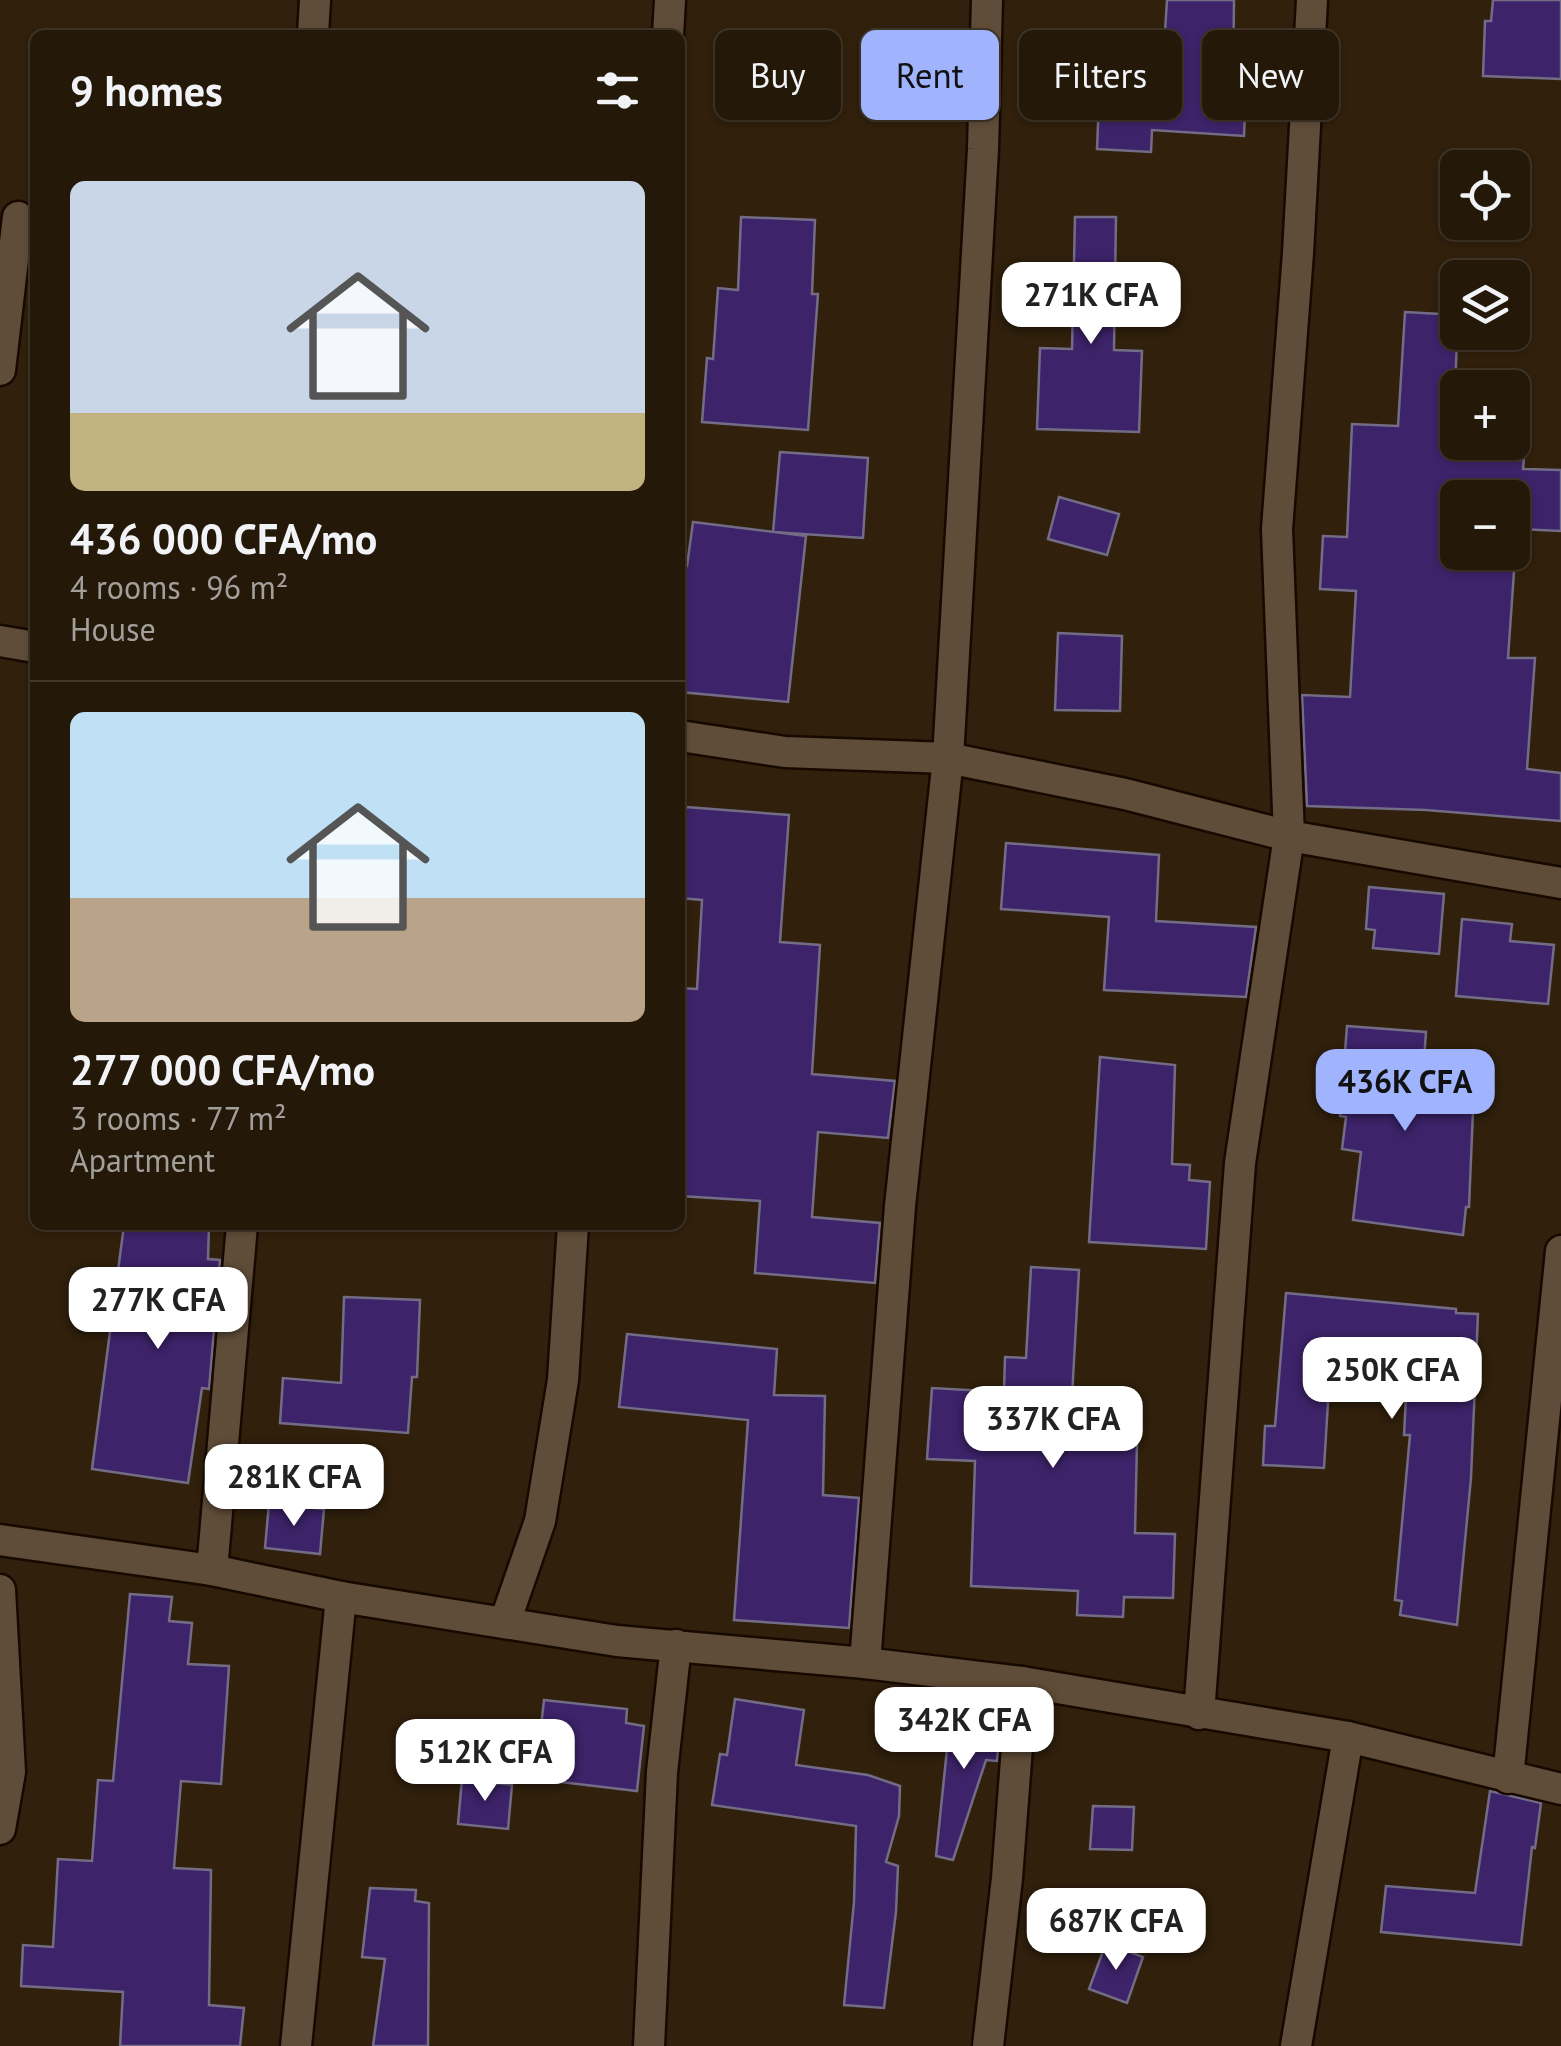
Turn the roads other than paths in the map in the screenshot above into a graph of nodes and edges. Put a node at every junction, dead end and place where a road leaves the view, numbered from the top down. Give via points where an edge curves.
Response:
1 (315, 0) edge
2 (670, 0) edge
3 (987, 0) edge
4 (1312, 0) edge
5 (313, 30) edge
6 (668, 30) edge
7 (18, 217) dead end
8 (0, 370) edge
9 (0, 641) edge
10 (30, 645) edge
11 (685, 737) edge
12 (948, 758) junction
13 (1289, 836) junction
14 (1561, 883) edge
15 (242, 1230) edge
16 (573, 1230) edge
17 (1561, 1251) edge
18 (0, 1540) edge
19 (212, 1570) junction
20 (0, 1590) edge
21 (341, 1597) junction
22 (505, 1622) junction
23 (676, 1644) junction
24 (865, 1663) junction
25 (1022, 1682) junction
26 (1199, 1714) junction
27 (1348, 1738) junction
28 (1508, 1778) junction
29 (1561, 1789) edge
30 (0, 1829) edge
31 (296, 2046) edge
32 (649, 2046) edge
33 (988, 2046) edge
34 (1296, 2046) edge

1 - 5 street
2 - 6 street
3 - 12 street
4 - 13 street via 1277,529
7 - 8 street
9 - 10 street
11 - 12 street via 785,752
12 - 13 street
12 - 24 street via 900,1206
13 - 14 street
13 - 26 street via 1240,1163
15 - 19 street
16 - 22 street via 563,1380 543,1504
17 - 28 street
18 - 19 street
19 - 21 street
20 - 30 street via 10,1772
21 - 22 street
21 - 31 street
22 - 23 street via 617,1642
23 - 24 street
23 - 32 street via 662,1772
24 - 25 street
25 - 26 street
25 - 33 street
26 - 27 street
27 - 28 street
27 - 34 street
28 - 29 street

